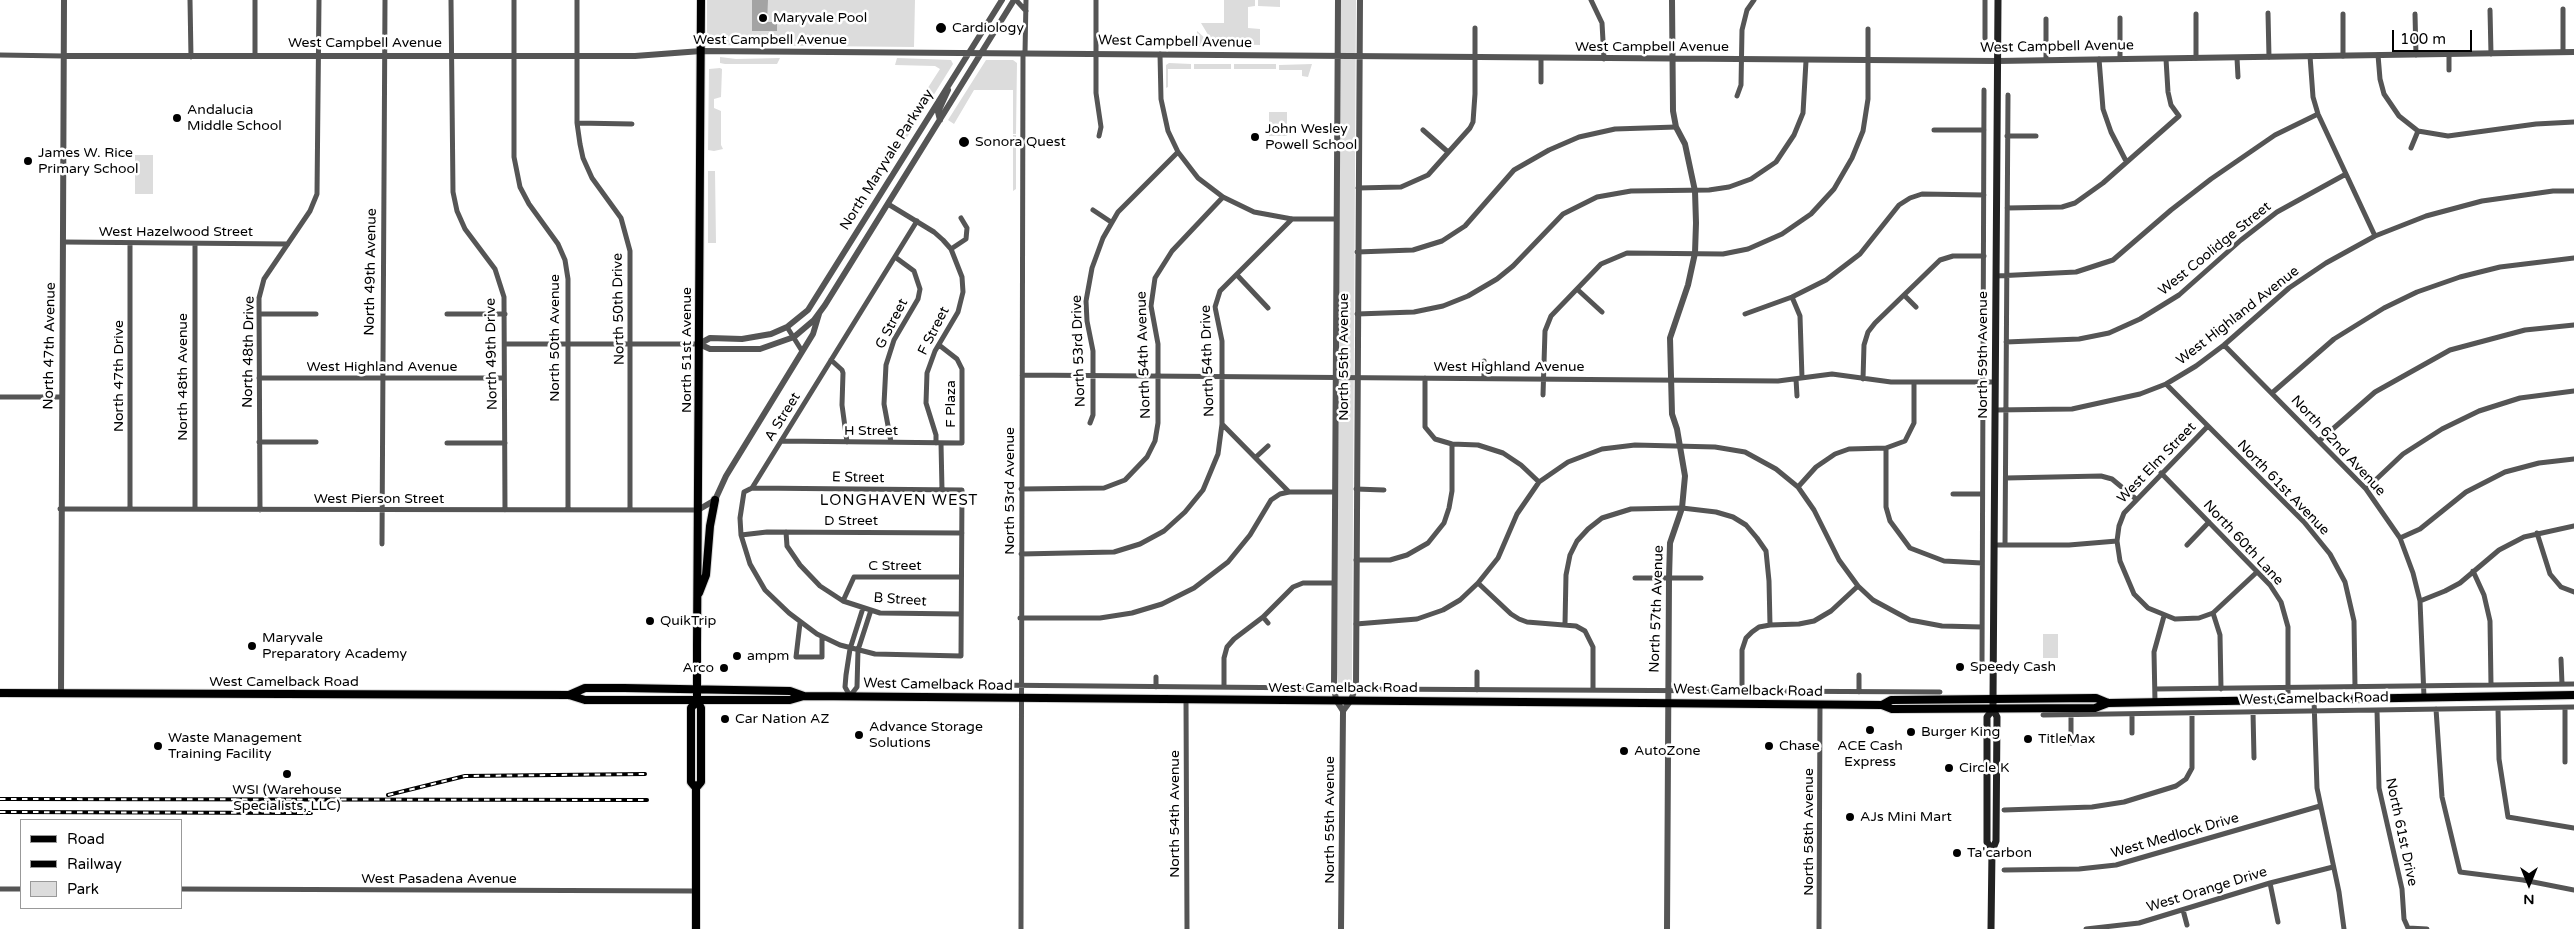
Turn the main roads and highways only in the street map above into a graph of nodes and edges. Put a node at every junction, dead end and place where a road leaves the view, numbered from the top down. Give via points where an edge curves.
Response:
1 (701, 0) edge
2 (1998, 0) edge
3 (715, 500) road end
4 (698, 597) junction
5 (697, 691) junction
6 (0, 693) edge
7 (569, 695) junction
8 (2574, 695) edge
9 (804, 696) junction
10 (1993, 699) junction
11 (697, 700) junction
12 (2108, 702) junction
13 (1882, 705) junction
14 (1993, 709) junction
15 (696, 929) edge
16 (1991, 929) edge

1 - 4 main road, North 51st Avenue
2 - 10 main road, North 59th Avenue
3 - 4 main road via 706,575
4 - 5 main road, North 51st Avenue
5 - 7 main road, West Camelback Road via 585,688
5 - 9 main road, West Camelback Road via 790,691
5 - 11 main road, North 51st Avenue
6 - 7 main road, West Camelback Road
7 - 11 main road, West Camelback Road via 586,700
8 - 12 main road, West Camelback Road
9 - 11 main road, West Camelback Road via 790,700
9 - 13 main road, West Camelback Road
10 - 12 main road, West Camelback Road via 2096,698
10 - 13 main road, West Camelback Road via 1928,696 1891,700
10 - 14 main road, North 59th Avenue
11 - 15 main road, North 51st Avenue via 701,708 701,782 696,788
12 - 14 main road, West Camelback Road via 2096,708 2054,712
13 - 14 main road, West Camelback Road via 1892,709
14 - 16 main road, North 59th Avenue via 1997,717 1996,841 1992,851

